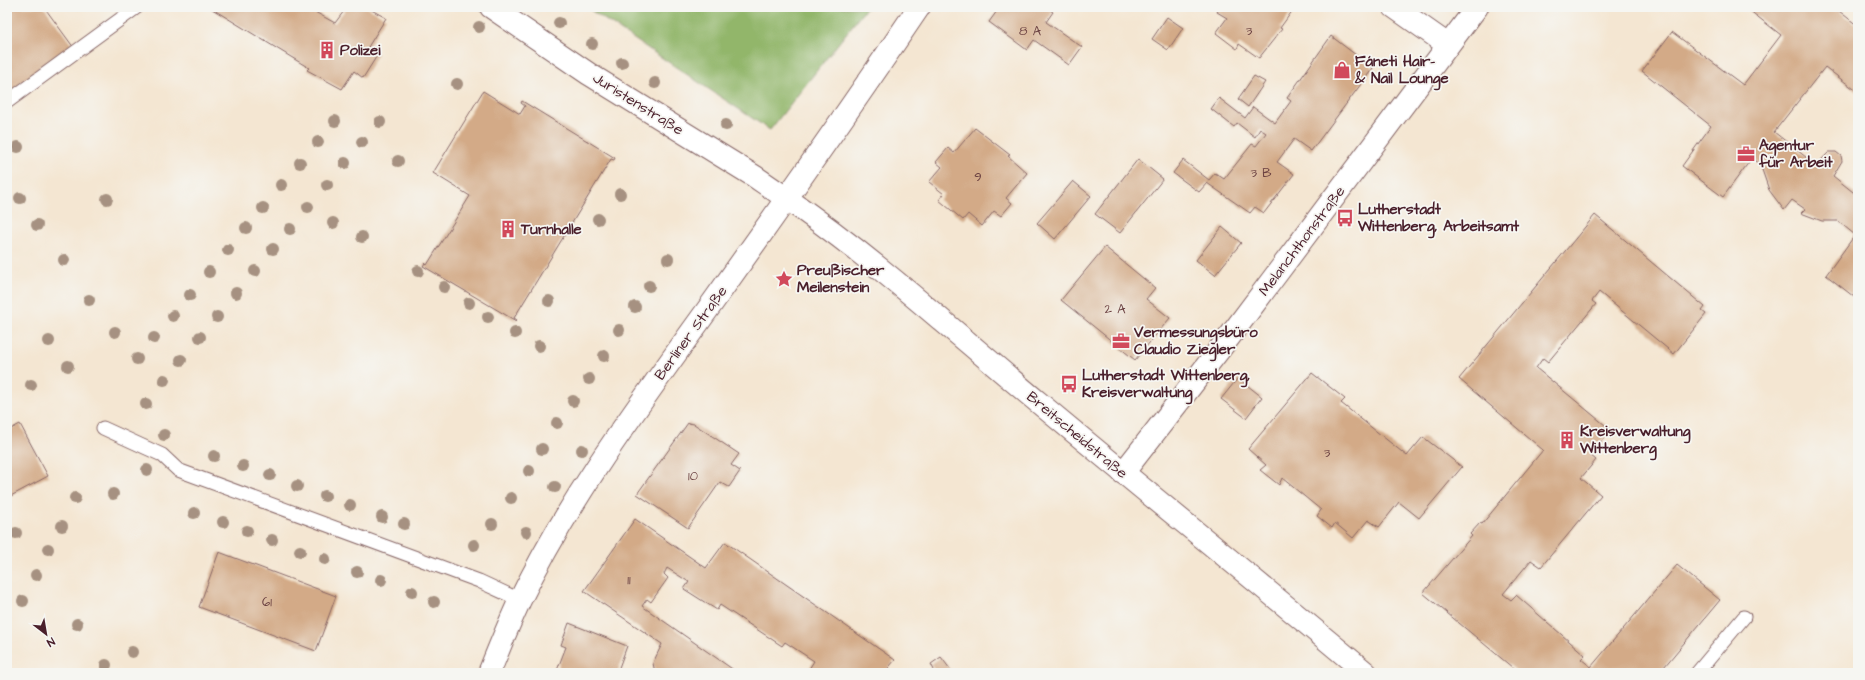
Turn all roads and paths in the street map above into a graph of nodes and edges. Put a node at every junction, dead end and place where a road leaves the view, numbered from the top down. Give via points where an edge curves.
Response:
1 (138, 7) edge
2 (491, 7) edge
3 (919, 7) edge
4 (1394, 7) edge
5 (1477, 7) edge
6 (1448, 45) junction
7 (7, 102) edge
8 (786, 198) junction
9 (103, 428) dead end
10 (1123, 473) junction
11 (520, 600) junction
12 (1744, 617) dead end
13 (489, 673) edge
14 (1366, 673) edge
15 (1697, 673) edge

1 - 7 lane
2 - 8 street, Juristenstraße via 546,46
3 - 8 street, Berliner Straße
4 - 6 street
5 - 6 street, Melanchthonstraße
6 - 10 street, Melanchthonstraße via 1226,342
8 - 10 street, Breitscheidstraße via 866,257
8 - 11 street, Berliner Straße via 637,408 558,531
9 - 11 lane via 162,455 178,470 479,581
10 - 14 street, Breitscheidstraße
11 - 13 street, Berliner Straße
12 - 15 lane

